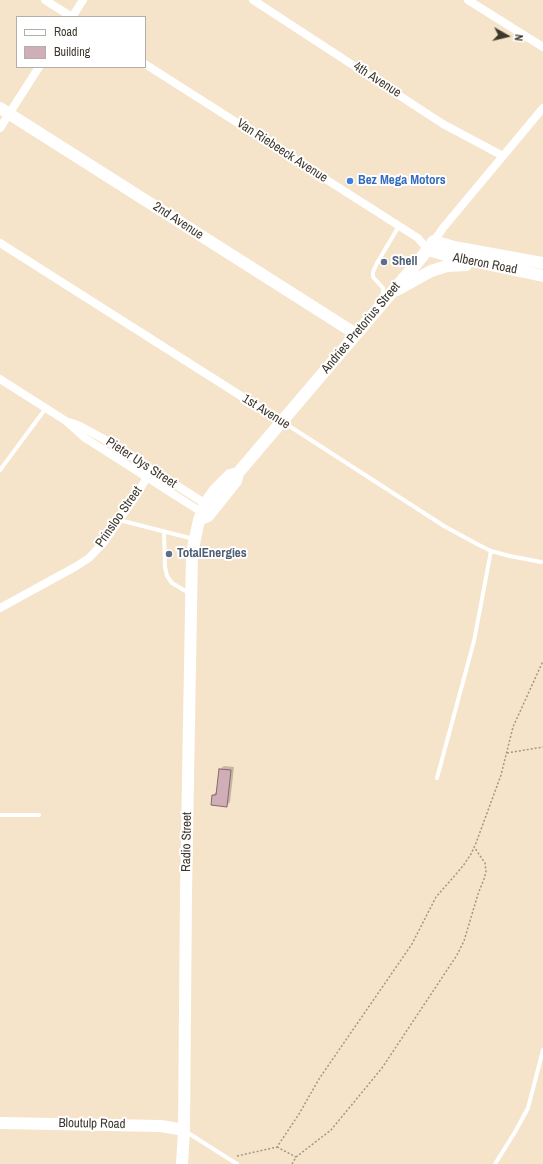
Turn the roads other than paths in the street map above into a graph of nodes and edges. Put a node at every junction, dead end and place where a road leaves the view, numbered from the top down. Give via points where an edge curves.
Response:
1 (45, 0) edge
2 (83, 0) edge
3 (253, 0) edge
4 (468, 0) edge
5 (70, 16) edge
6 (73, 16) edge
7 (543, 47) edge
8 (146, 65) edge
9 (38, 68) edge
10 (543, 108) edge
11 (4, 111) edge
12 (0, 128) edge
13 (503, 156) junction
14 (399, 226) junction
15 (0, 243) edge
16 (431, 246) junction
17 (543, 263) edge
18 (496, 265) junction
19 (543, 276) edge
20 (392, 292) junction
21 (382, 303) junction
22 (356, 334) junction
23 (0, 379) edge
24 (46, 408) junction
25 (66, 421) junction
26 (282, 422) junction
27 (152, 469) junction
28 (0, 470) edge
29 (146, 477) junction
30 (205, 512) junction
31 (119, 520) junction
32 (164, 532) junction
33 (194, 539) junction
34 (491, 551) junction
35 (541, 562) dead end
36 (191, 594) junction
37 (0, 608) edge
38 (437, 778) dead end
39 (0, 815) edge
40 (39, 815) dead end
41 (543, 1050) edge
42 (0, 1122) edge
43 (184, 1130) junction
44 (182, 1164) edge
45 (237, 1164) edge
46 (494, 1164) edge

1 - 5 street
2 - 6 street
3 - 13 street, 4th Avenue via 443,124
4 - 7 street
8 - 14 street, Van Riebeeck Avenue
9 - 11 street
10 - 13 street, Andries Pretorius Street
11 - 12 street
11 - 22 street, 2nd Avenue
13 - 16 street, Andries Pretorius Street via 442,228
14 - 16 street, Van Riebeeck Avenue
14 - 21 lane via 373,272 373,277 383,288
15 - 26 street, 1st Avenue
16 - 17 street, Alberon Road via 454,247
16 - 18 street, Alberon Road via 449,256
16 - 20 street, Andries Pretorius Street
18 - 19 street, Alberon Road
18 - 20 street via 457,265 439,268
20 - 21 street, Andries Pretorius Street
21 - 22 street, Andries Pretorius Street
22 - 26 street, Andries Pretorius Street
23 - 24 street, Pieter Uys Street
24 - 25 street, Pieter Uys Street
24 - 28 lane
25 - 27 street, Pieter Uys Street via 102,438
25 - 29 street, Pieter Uys Street via 85,438
26 - 30 street, Andries Pretorius Street via 238,473 236,482
26 - 34 lane, 1st Avenue via 444,526
27 - 29 street, Prinsloo Street
27 - 30 street, Pieter Uys Street
29 - 30 street, Pieter Uys Street
29 - 31 street, Prinsloo Street
30 - 33 street, Radio Street
31 - 32 lane
31 - 37 street, Prinsloo Street via 105,541 88,558
32 - 33 lane
32 - 36 lane via 167,576 172,583
33 - 36 street, Radio Street
34 - 35 lane, 1st Avenue
34 - 38 lane via 474,640
36 - 43 street, Radio Street
39 - 40 lane
41 - 46 lane via 528,1108
42 - 43 street, Bloutulp Road via 160,1126
43 - 44 street, Radio Street
43 - 45 lane

